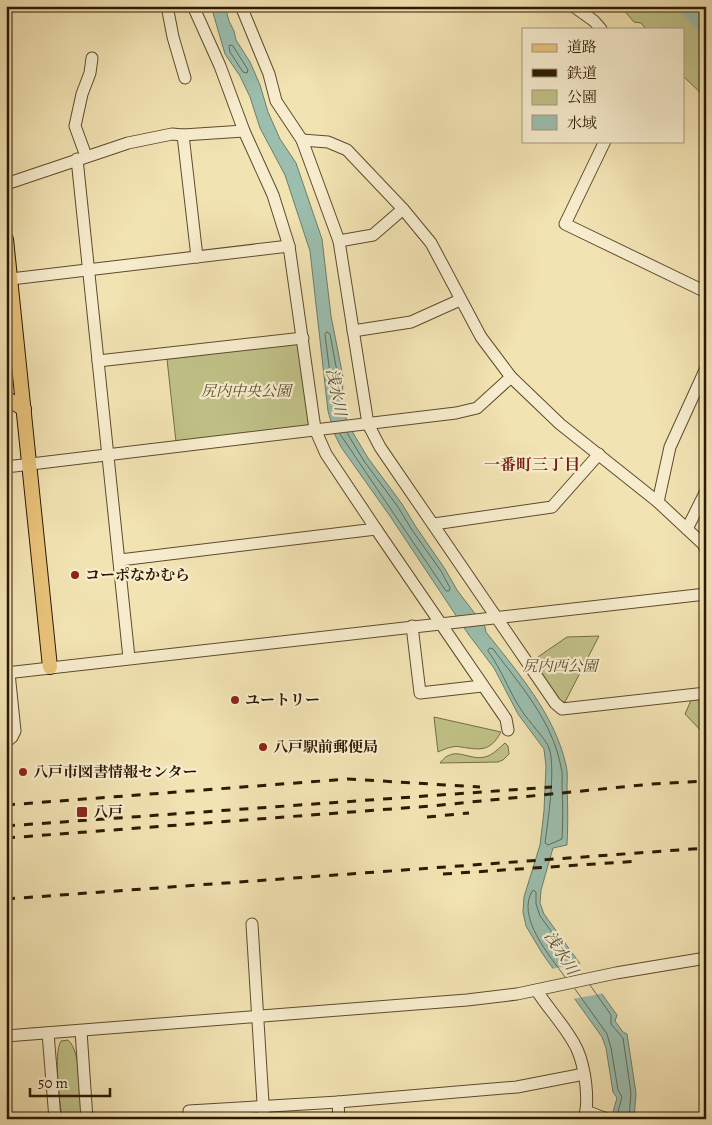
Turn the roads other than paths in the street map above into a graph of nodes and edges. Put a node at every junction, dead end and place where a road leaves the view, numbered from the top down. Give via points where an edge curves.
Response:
1 (167, 6) edge
2 (193, 6) edge
3 (241, 6) edge
4 (573, 6) edge
5 (600, 28) edge
6 (92, 58) dead end
7 (185, 78) dead end
8 (244, 131) junction
9 (183, 135) junction
10 (302, 140) junction
11 (605, 142) edge
12 (81, 158) junction
13 (6, 184) edge
14 (403, 209) junction
15 (6, 239) edge
16 (339, 241) junction
17 (289, 246) junction
18 (198, 257) junction
19 (89, 271) junction
20 (11, 279) junction
21 (706, 292) edge
22 (460, 300) junction
23 (353, 331) junction
24 (303, 338) junction
25 (98, 362) junction
26 (706, 368) edge
27 (511, 377) junction
28 (6, 398) edge
29 (24, 410) junction
30 (365, 424) junction
31 (315, 429) junction
32 (108, 454) junction
33 (600, 454) junction
34 (29, 464) junction
35 (6, 467) edge
36 (706, 490) edge
37 (658, 502) junction
38 (434, 524) junction
39 (376, 529) junction
40 (687, 529) junction
41 (706, 550) edge
42 (120, 560) junction
43 (706, 594) edge
44 (492, 617) junction
45 (442, 622) junction
46 (412, 626) junction
47 (130, 658) junction
48 (50, 667) junction
49 (7, 673) edge
50 (482, 686) junction
51 (706, 693) edge
52 (508, 730) dead end
53 (6, 742) edge
54 (252, 924) dead end
55 (706, 958) edge
56 (537, 990) junction
57 (257, 1016) junction
58 (81, 1031) junction
59 (48, 1033) junction
60 (6, 1036) edge
61 (584, 1074) junction
62 (338, 1102) junction
63 (263, 1113) edge
64 (585, 1115) edge
65 (604, 1118) edge
66 (56, 1119) edge
67 (87, 1119) edge
68 (190, 1119) edge
69 (339, 1119) edge

1 - 7 street
2 - 8 street
3 - 10 street via 269,74 276,101
4 - 5 street
6 - 12 street via 76,126
8 - 9 street
8 - 17 street via 273,195
9 - 12 street via 128,142
9 - 18 street
10 - 14 street via 328,142 347,150
10 - 16 street
11 - 21 street via 565,224
12 - 13 street
12 - 19 street
14 - 16 street via 374,235
14 - 22 street via 431,243
15 - 20 main road
16 - 23 street
17 - 18 street
17 - 24 street
18 - 19 street
19 - 20 street
19 - 25 street
20 - 29 main road
22 - 23 street via 411,322
22 - 27 street
23 - 30 street
24 - 25 street
24 - 31 street
25 - 32 street
26 - 37 street via 670,447
27 - 30 street via 477,408 456,414
27 - 33 street via 560,424
28 - 29 main road
29 - 34 main road
30 - 31 street
30 - 38 street
31 - 32 street
31 - 39 street via 326,454
32 - 34 street
32 - 42 street
33 - 37 street
33 - 38 street via 552,507
34 - 35 street
34 - 48 main road
36 - 40 street
37 - 40 street
38 - 44 street
39 - 42 street
39 - 45 street
40 - 41 street
42 - 47 street
43 - 44 street
44 - 45 street
44 - 51 street via 562,709
45 - 46 street
45 - 50 street
46 - 47 street
46 - 50 street via 420,693
47 - 48 street
48 - 49 street
49 - 53 street via 15,731
50 - 52 street via 506,719
54 - 57 street
55 - 56 street
56 - 57 street via 467,1000
56 - 61 street via 577,1050
57 - 58 street
57 - 63 street
58 - 59 street
58 - 67 street
59 - 60 street
59 - 66 street
61 - 62 street via 517,1087
61 - 64 street
62 - 63 street
62 - 69 street
63 - 68 street via 189,1111
64 - 65 street

